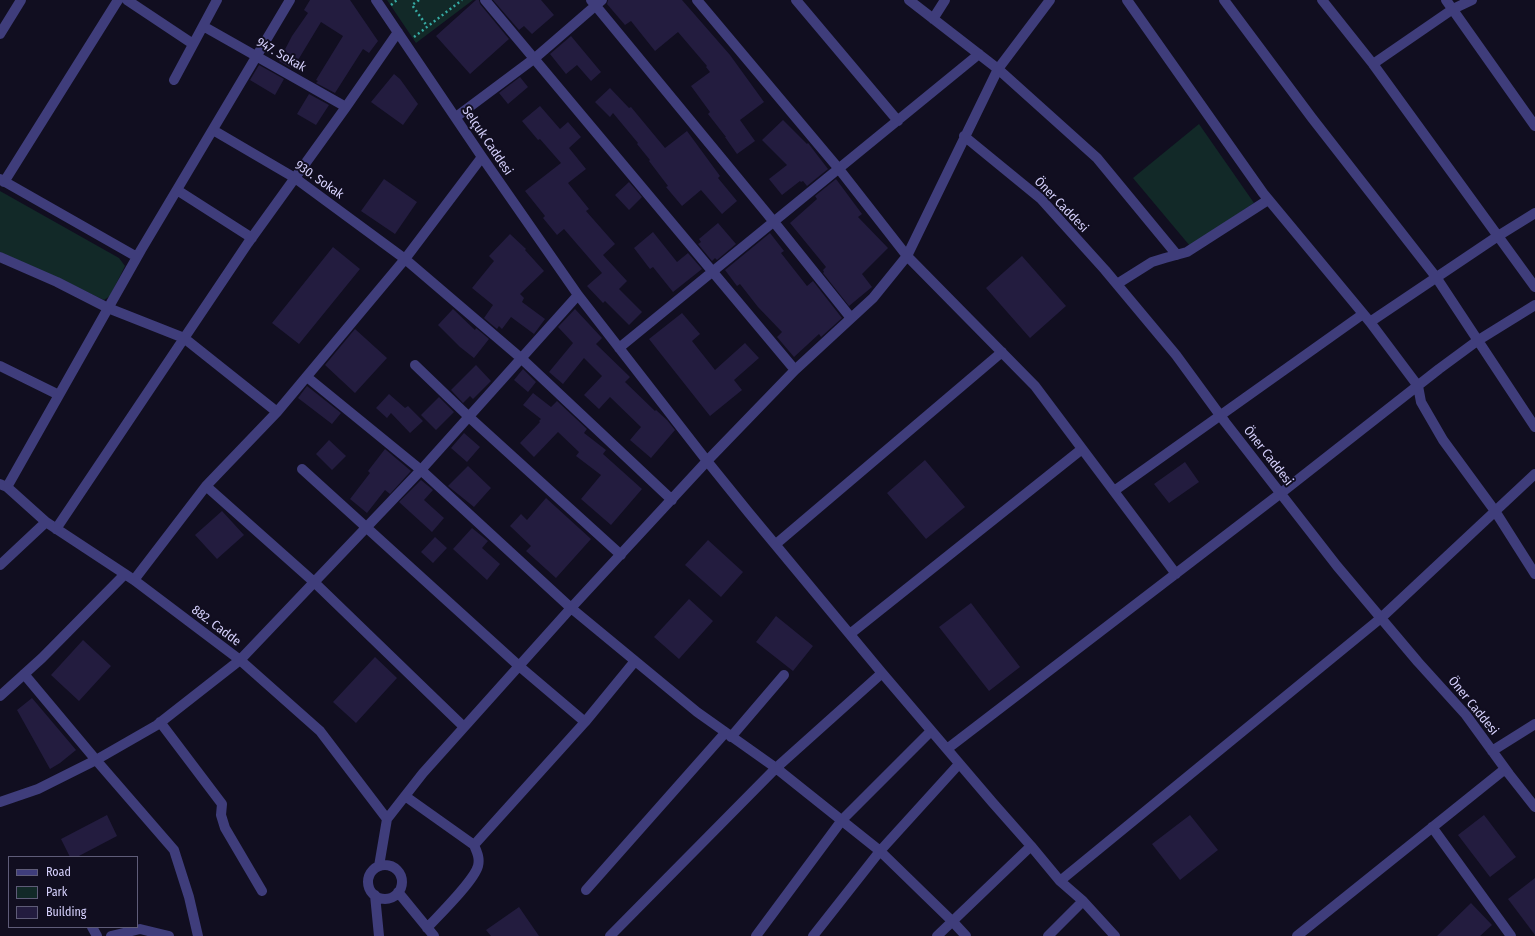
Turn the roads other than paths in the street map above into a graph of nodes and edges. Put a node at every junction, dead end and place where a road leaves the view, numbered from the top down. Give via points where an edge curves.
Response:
1 (21, 0) edge
2 (118, 0) edge
3 (127, 0) edge
4 (217, 0) edge
5 (290, 0) edge
6 (376, 0) edge
7 (485, 0) edge
8 (697, 0) edge
9 (796, 0) edge
10 (909, 0) edge
11 (945, 0) edge
12 (1050, 0) edge
13 (1127, 0) edge
14 (1224, 0) edge
15 (1322, 0) edge
16 (1446, 0) edge
17 (1472, 0) edge
18 (596, 2) edge
19 (1454, 9) junction
20 (933, 19) junction
21 (203, 26) junction
22 (398, 32) junction
23 (0, 34) edge
24 (192, 44) junction
25 (979, 54) junction
26 (257, 56) junction
27 (535, 58) junction
28 (1373, 64) junction
29 (998, 68) junction
30 (174, 80) dead end
31 (346, 107) junction
32 (456, 117) junction
33 (898, 121) junction
34 (1535, 126) edge
35 (213, 130) junction
36 (964, 136) junction
37 (482, 157) junction
38 (839, 169) junction
39 (295, 178) junction
40 (2, 180) edge
41 (177, 190) junction
42 (1268, 200) junction
43 (1535, 213) edge
44 (774, 222) junction
45 (1498, 236) junction
46 (252, 238) junction
47 (1177, 255) junction
48 (907, 256) junction
49 (0, 257) edge
50 (137, 257) junction
51 (405, 259) junction
52 (712, 272) junction
53 (1436, 277) junction
54 (1117, 284) junction
55 (1535, 287) edge
56 (578, 295) junction
57 (1535, 305) edge
58 (108, 308) junction
59 (851, 318) junction
60 (1366, 318) junction
61 (184, 338) junction
62 (1478, 341) junction
63 (619, 348) junction
64 (1002, 352) junction
65 (522, 359) junction
66 (415, 365) dead end
67 (0, 366) edge
68 (795, 370) junction
69 (306, 377) junction
70 (1418, 386) junction
71 (59, 396) junction
72 (277, 412) junction
73 (1220, 415) junction
74 (469, 417) junction
75 (1535, 427) edge
76 (1082, 449) junction
77 (708, 461) junction
78 (302, 469) dead end
79 (421, 470) junction
80 (1535, 474) edge
81 (3, 485) edge
82 (206, 486) junction
83 (1114, 491) junction
84 (1281, 493) junction
85 (672, 500) junction
86 (1495, 511) junction
87 (46, 522) junction
88 (366, 528) junction
89 (56, 529) junction
90 (776, 544) junction
91 (621, 555) junction
92 (0, 565) edge
93 (124, 574) junction
94 (1176, 574) junction
95 (1535, 574) edge
96 (134, 580) junction
97 (314, 582) junction
98 (571, 608) junction
99 (1381, 618) junction
100 (850, 634) junction
101 (240, 660) junction
102 (635, 661) junction
103 (519, 666) junction
104 (882, 673) junction
105 (24, 674) junction
106 (784, 675) dead end
107 (0, 696) edge
108 (160, 722) junction
109 (585, 722) junction
110 (1535, 724) edge
111 (464, 727) junction
112 (931, 731) junction
113 (728, 735) junction
114 (947, 749) junction
115 (1492, 751) junction
116 (96, 760) junction
117 (959, 764) junction
118 (776, 768) junction
119 (1505, 769) junction
120 (405, 796) junction
121 (0, 802) edge
122 (1535, 807) edge
123 (387, 820) junction
124 (842, 820) junction
125 (1432, 827) junction
126 (474, 845) junction
127 (1031, 846) junction
128 (880, 852) junction
129 (379, 866) junction
130 (1060, 881) junction
131 (586, 890) dead end
132 (262, 891) dead end
133 (398, 892) junction
134 (374, 895) junction
135 (1083, 901) junction
136 (953, 922) junction
137 (427, 928) junction
138 (111, 936) edge
139 (169, 936) edge
140 (198, 936) edge
141 (379, 936) edge
142 (434, 936) edge
143 (611, 936) edge
144 (756, 936) edge
145 (813, 936) edge
146 (937, 936) edge
147 (966, 936) edge
148 (1048, 936) edge
149 (1115, 936) edge
150 (1297, 936) edge
151 (1511, 936) edge

1 - 23 street
2 - 40 street
3 - 24 street
4 - 21 street
5 - 26 street
6 - 22 street, Selçuk Caddesi
7 - 27 street
8 - 38 street
9 - 33 street
10 - 20 street
11 - 20 street
12 - 29 street
13 - 42 street
14 - 53 street
15 - 28 street
16 - 19 street
17 - 19 street
18 - 27 street
18 - 44 street
19 - 28 street
19 - 34 street
20 - 25 street
21 - 24 street
21 - 26 street, 947. Sokak
22 - 31 street
22 - 32 street, Selçuk Caddesi
24 - 30 street
25 - 29 street
25 - 33 street
26 - 31 street, 947. Sokak
26 - 35 street
27 - 32 street
27 - 52 street
28 - 45 street
29 - 36 street
29 - 47 street via 1097,158
31 - 39 street
32 - 37 street, Selçuk Caddesi
33 - 38 street
35 - 39 street, 930. Sokak
35 - 41 street
36 - 48 street
36 - 54 street, Öner Caddesi via 1041,199
37 - 51 street
37 - 56 street, Selçuk Caddesi
38 - 44 street
38 - 48 street
39 - 46 street
39 - 51 street, 930. Sokak
40 - 50 street
41 - 46 street
41 - 50 street
42 - 47 street via 1187,252
42 - 60 street
43 - 45 street
44 - 52 street
44 - 59 street
45 - 53 street
45 - 55 street
46 - 61 street
47 - 54 street via 1152,262
48 - 59 street via 873,298
48 - 64 street
49 - 58 street
50 - 58 street
51 - 65 street, 930. Sokak
51 - 69 street
52 - 63 street
52 - 68 street
53 - 60 street
53 - 62 street
54 - 73 street, Öner Caddesi via 1176,355
56 - 63 street, Selçuk Caddesi
56 - 65 street
57 - 62 street
58 - 61 street
58 - 71 street
59 - 68 street
60 - 70 street
60 - 73 street
61 - 72 street
61 - 89 street
62 - 70 street
62 - 75 street
63 - 77 street, Selçuk Caddesi
64 - 76 street via 1035,386
64 - 90 street
65 - 74 street
65 - 85 street, 930. Sokak
66 - 74 street
67 - 71 street
68 - 77 street
69 - 72 street
69 - 79 street
70 - 84 street
70 - 86 street via 1421,402 1443,440
71 - 81 street
72 - 82 street
73 - 83 street
73 - 84 street, Öner Caddesi
74 - 79 street
74 - 91 street
76 - 83 street
76 - 100 street
77 - 85 street
77 - 90 street, Selçuk Caddesi
78 - 88 street
79 - 88 street
79 - 98 street
80 - 86 street
81 - 87 street, 882. Cadde
82 - 96 street
82 - 97 street
83 - 94 street
84 - 94 street
84 - 99 street, Öner Caddesi
85 - 91 street
86 - 95 street
86 - 99 street
87 - 89 street, 882. Cadde
87 - 92 street
88 - 97 street
88 - 103 street
89 - 93 street, 882. Cadde
90 - 100 street, Selçuk Caddesi
91 - 98 street
93 - 96 street, 882. Cadde
93 - 105 street
94 - 114 street
96 - 101 street, 882. Cadde
97 - 101 street
97 - 111 street
98 - 102 street
98 - 103 street
99 - 115 street, Öner Caddesi via 1466,715
99 - 130 street
100 - 104 street, Selçuk Caddesi
101 - 108 street
101 - 123 street, 882. Cadde via 320,731
102 - 109 street
102 - 113 street
103 - 109 street
103 - 111 street
104 - 112 street, Selçuk Caddesi
104 - 118 street
105 - 107 street
105 - 116 street
106 - 113 street
108 - 116 street
108 - 132 street via 222,804 221,815 225,828
109 - 126 street
110 - 115 street
111 - 120 street
112 - 114 street, Selçuk Caddesi
112 - 124 street
113 - 118 street
113 - 131 street
114 - 117 street, Selçuk Caddesi
115 - 119 street, Öner Caddesi
116 - 121 street via 38,789
116 - 140 street via 174,850
117 - 127 street, Selçuk Caddesi
117 - 128 street
118 - 124 street
118 - 143 street
119 - 122 street, Öner Caddesi
119 - 125 street
120 - 123 street
120 - 126 street
123 - 129 street
124 - 128 street
124 - 144 street
125 - 150 street
125 - 151 street
126 - 137 street via 479,858 474,874
127 - 130 street, Selçuk Caddesi
127 - 136 street
128 - 136 street
128 - 145 street
129 - 133 street via 386,864 399,871 402,886
129 - 134 street via 372,871 368,879 369,888
130 - 135 street, Selçuk Caddesi
133 - 134 street via 391,898
133 - 137 street
134 - 141 street
135 - 148 street
135 - 149 street, Selçuk Caddesi
136 - 146 street
136 - 147 street
137 - 142 street
138 - 139 street via 140,929

